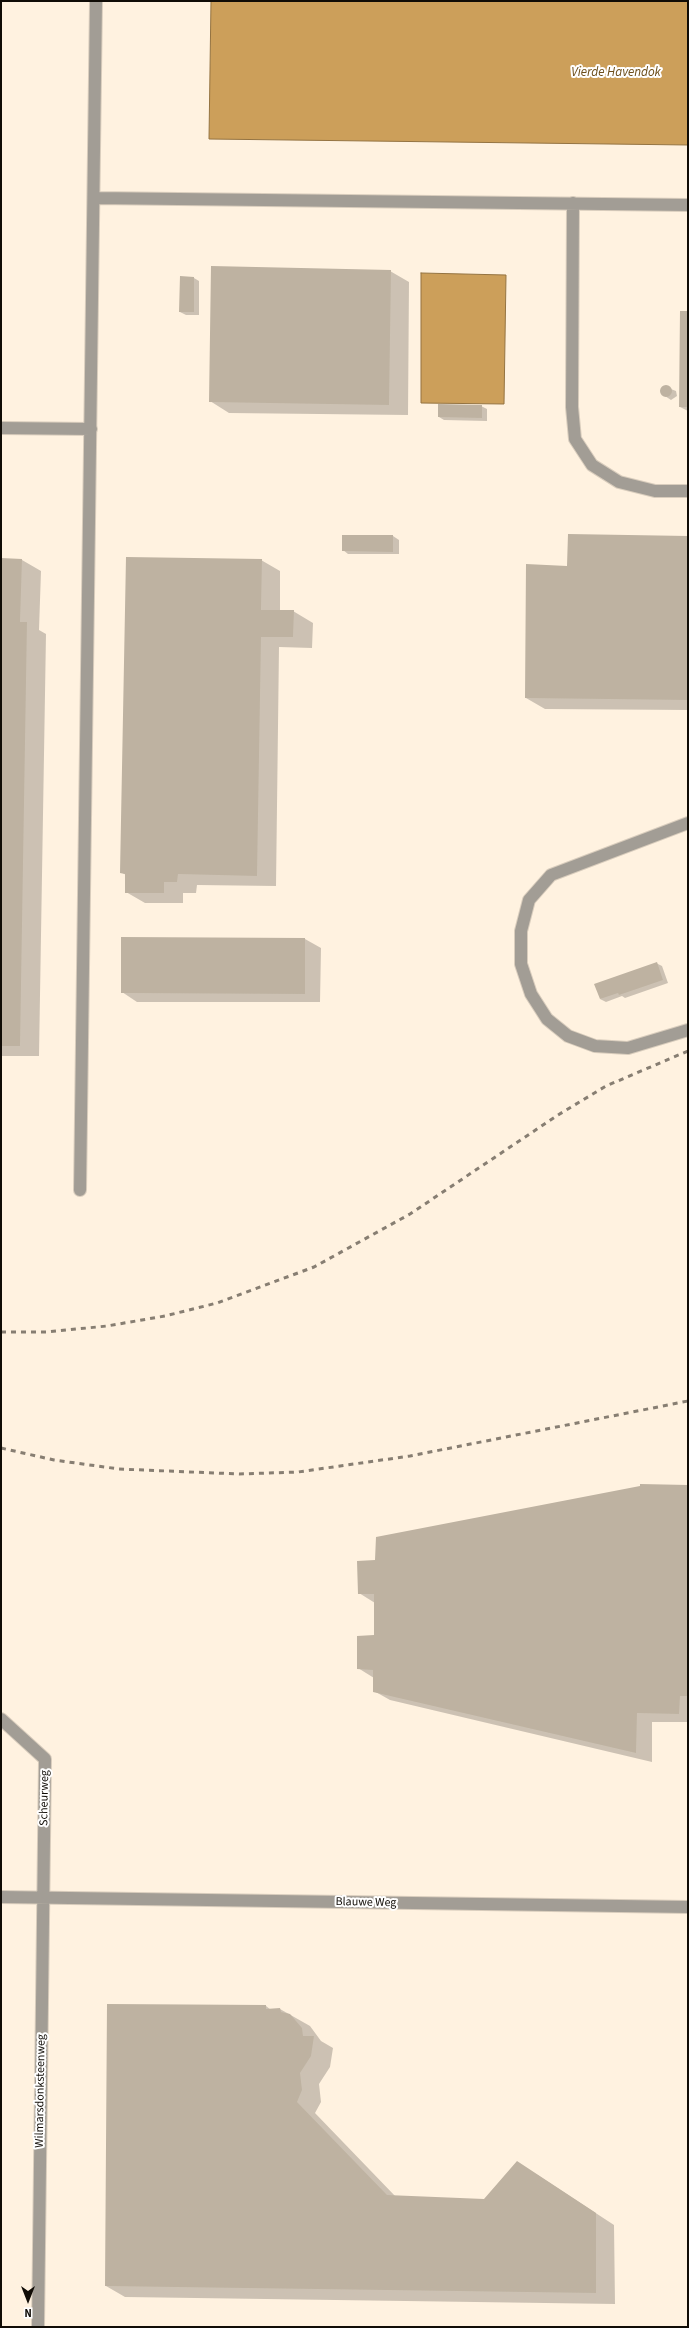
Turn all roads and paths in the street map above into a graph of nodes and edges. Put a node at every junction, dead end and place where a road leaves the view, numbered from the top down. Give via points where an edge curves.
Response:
1 (96, 1) edge
2 (94, 198) junction
3 (573, 203) junction
4 (688, 204) edge
5 (1, 428) edge
6 (91, 429) junction
7 (688, 490) edge
8 (688, 823) edge
9 (688, 1030) edge
10 (80, 1190) dead end
11 (1, 1719) edge
12 (1, 1897) edge
13 (43, 1898) junction
14 (688, 1907) edge
15 (38, 2327) edge

1 - 2 street
2 - 3 street
2 - 6 street
3 - 4 street
3 - 7 street via 572,407 575,439 592,465 618,482 655,490
5 - 6 street
6 - 10 street
8 - 9 street via 551,875 529,900 521,931 521,964 531,994 547,1019 568,1036 595,1046 628,1048
11 - 13 street, Scheurweg via 45,1759
12 - 13 street
13 - 14 street, Blauwe Weg
13 - 15 street, Wilmarsdonksteenweg

